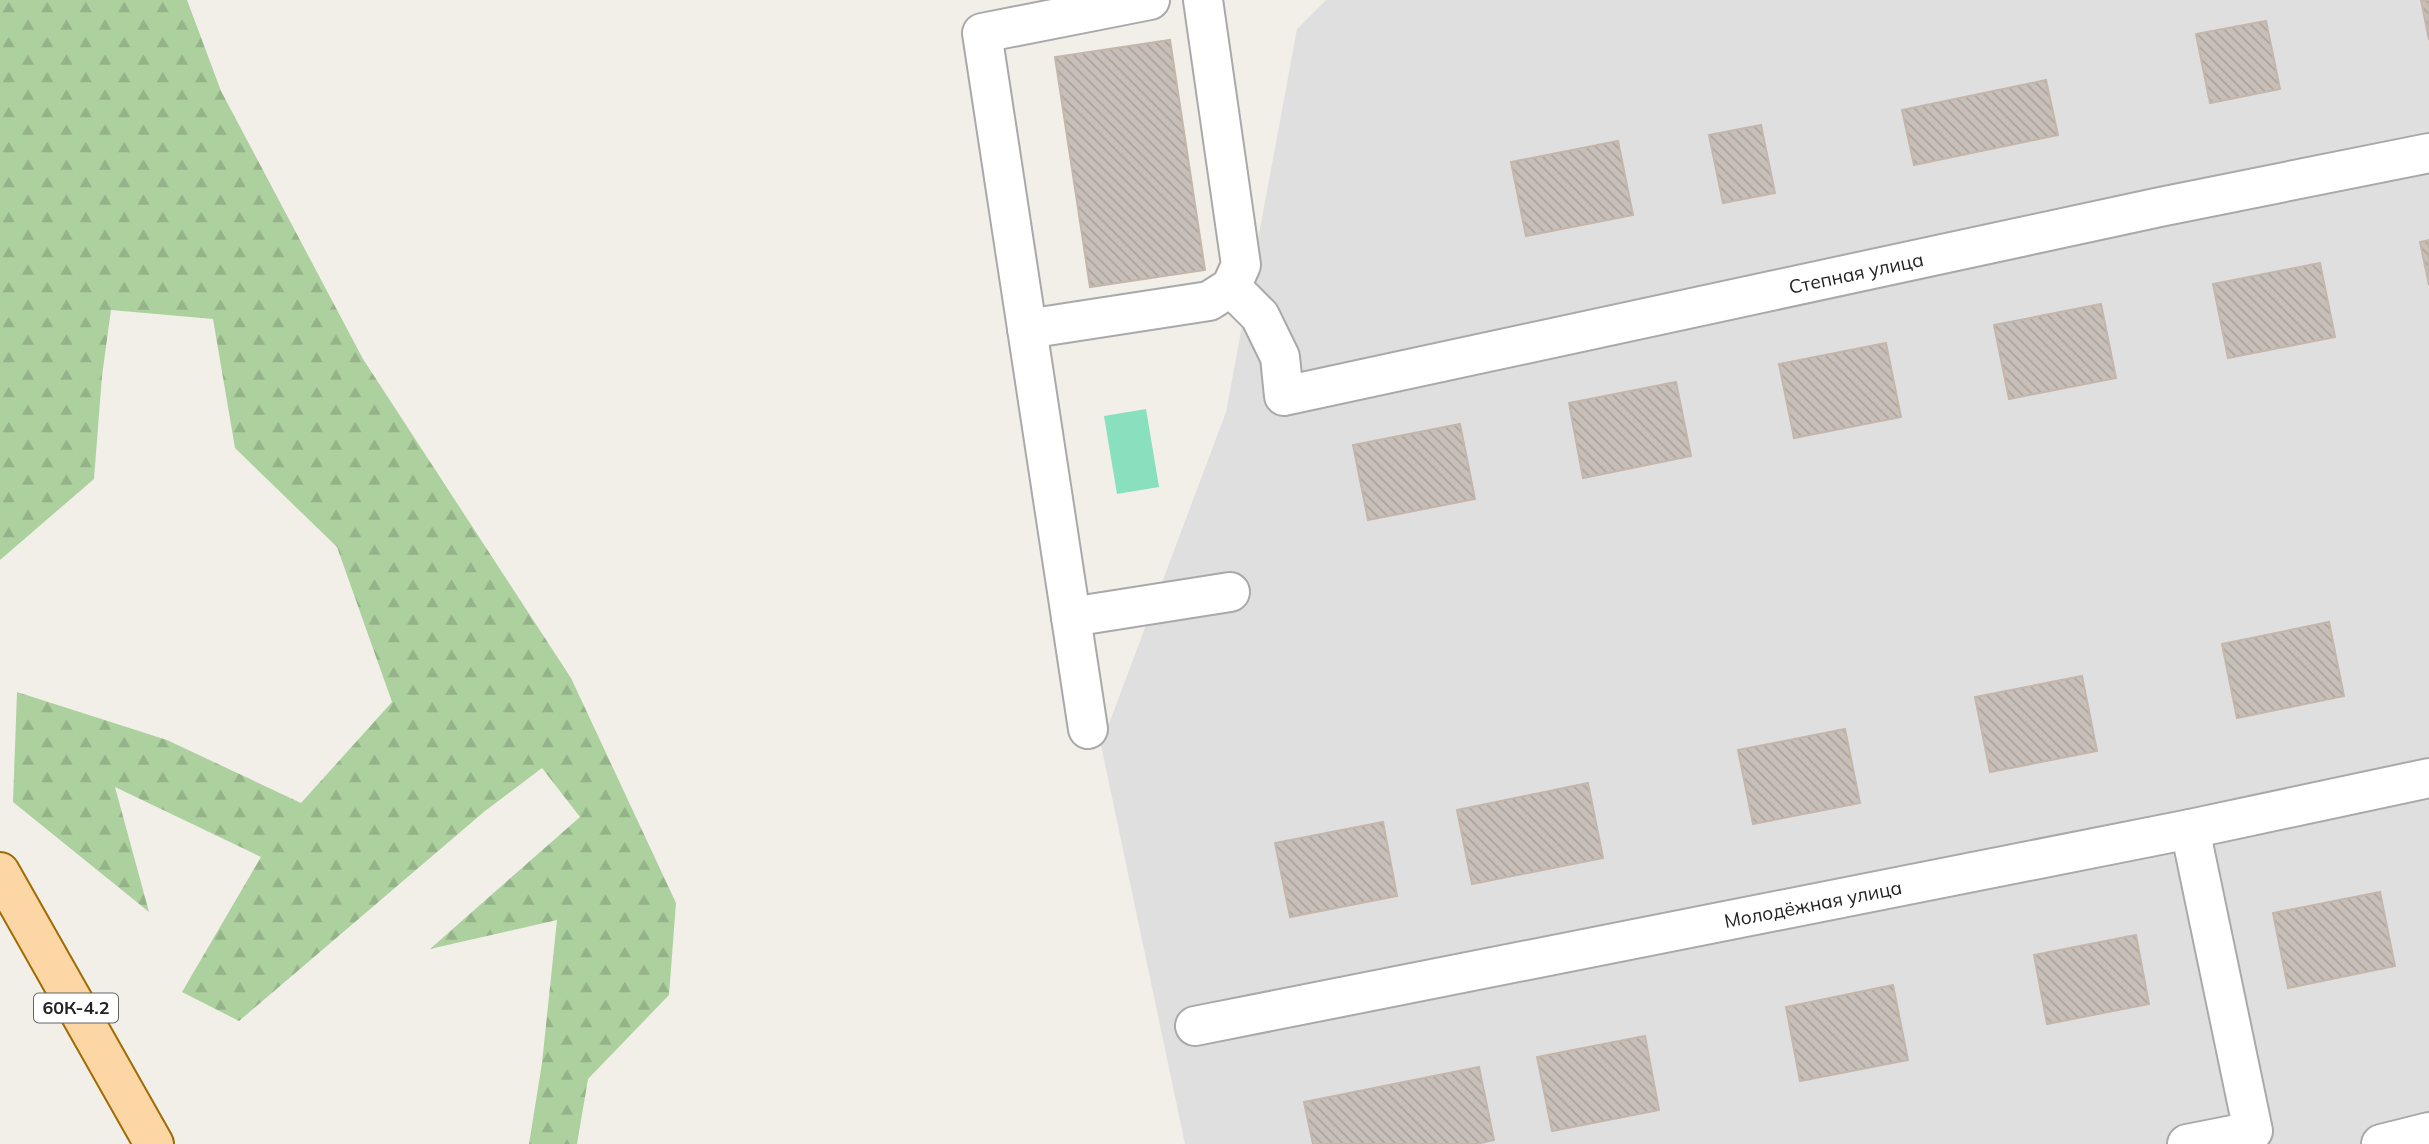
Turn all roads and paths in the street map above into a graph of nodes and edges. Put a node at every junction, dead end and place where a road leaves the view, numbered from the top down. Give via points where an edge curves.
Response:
1 (1150, 0) edge
2 (1203, 0) edge
3 (2429, 153) edge
4 (1231, 287) junction
5 (1027, 329) junction
6 (1230, 592) dead end
7 (1071, 617) junction
8 (1088, 729) dead end
9 (2429, 778) edge
10 (2190, 829) junction
11 (0, 872) edge
12 (1195, 1027) dead end
13 (2429, 1132) edge
14 (2257, 1137) edge
15 (154, 1144) edge
16 (2187, 1144) edge
17 (2381, 1144) edge

1 - 5 street via 982,33
2 - 4 street via 1241,265
3 - 4 street, Степная улица via 1284,396 1280,357 1260,316
4 - 5 street via 1209,301
5 - 7 street
6 - 7 street
7 - 8 street
9 - 10 street, Молодёжная улица
10 - 12 street, Молодёжная улица
10 - 14 street
11 - 15 main road, 60К-4.2
13 - 17 street
14 - 16 street

